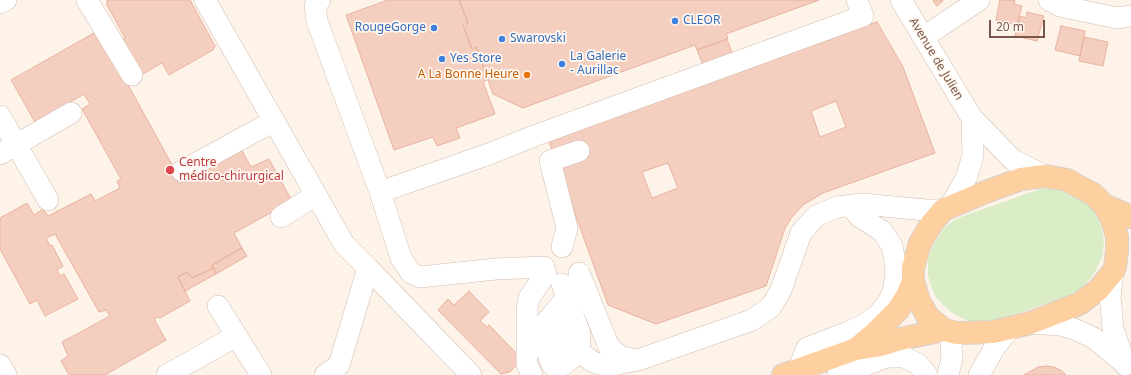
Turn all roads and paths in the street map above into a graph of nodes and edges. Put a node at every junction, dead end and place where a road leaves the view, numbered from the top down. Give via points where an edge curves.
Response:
1 (6, 0) edge
2 (87, 0) edge
3 (205, 0) edge
4 (320, 0) edge
5 (857, 0) edge
6 (901, 0) edge
7 (979, 0) edge
8 (1049, 0) edge
9 (0, 3) edge
10 (1131, 16) edge
11 (924, 37) junction
12 (132, 75) dead end
13 (71, 113) dead end
14 (0, 116) edge
15 (972, 118) junction
16 (274, 121) junction
17 (8, 150) edge
18 (579, 151) dead end
19 (182, 171) dead end
20 (1045, 176) junction
21 (380, 192) junction
22 (316, 195) junction
23 (48, 200) dead end
24 (856, 205) junction
25 (1104, 205) junction
26 (946, 209) junction
27 (281, 216) dead end
28 (1131, 217) edge
29 (562, 247) junction
30 (1119, 264) edge
31 (368, 268) junction
32 (913, 274) junction
33 (560, 279) junction
34 (218, 306) dead end
35 (1020, 326) junction
36 (947, 331) junction
37 (236, 336) junction
38 (856, 349) junction
39 (579, 352) junction
40 (638, 360) junction
41 (0, 365) edge
42 (1128, 369) edge
43 (801, 372) edge
44 (6, 375) edge
45 (167, 375) edge
46 (261, 375) edge
47 (325, 375) edge
48 (471, 375) edge
49 (532, 375) edge
50 (622, 375) edge
51 (838, 375) edge
52 (927, 375) edge
53 (948, 375) edge
54 (979, 375) edge

1 - 9 street
2 - 12 street
3 - 16 street
4 - 21 street via 315,6 317,21
5 - 21 street via 863,16 532,140
6 - 11 street, Avenue de Julien
7 - 11 street
8 - 10 street via 1060,6 1117,18
11 - 15 street, Avenue de Julien
13 - 17 street
14 - 17 street
15 - 20 street, Avenue de Julien via 1013,160
15 - 26 street, Avenue de Julien via 973,155 967,176
16 - 19 street
16 - 22 street
17 - 23 street
18 - 29 street via 550,161 567,228
20 - 25 main road via 1067,180 1093,194
20 - 26 main road via 1021,179
21 - 33 street via 401,258 411,273 420,277 496,269
22 - 27 street
22 - 31 street via 344,244
24 - 26 street
24 - 32 street via 886,219 899,234 907,249
24 - 40 street via 837,207 816,216 802,233 782,290 771,306 752,320
24 - 43 street via 860,217 882,231 892,246 896,268 894,288 889,301 865,324 807,348
25 - 28 main road
25 - 30 main road via 1112,219 1117,237
26 - 32 main road via 932,223 920,243
29 - 33 street via 547,255 544,263
29 - 33 street via 574,250 581,267
30 - 35 main road via 1098,290 1079,304
30 - 42 street via 1110,296 1113,328
31 - 47 street via 339,365
31 - 48 street
32 - 36 main road via 919,301 928,316
32 - 38 main road via 907,296 898,310
33 - 39 street via 580,334
33 - 39 street via 553,315 540,330 554,366 563,365
33 - 40 street via 609,347 621,357
33 - 49 street via 529,298 527,364
34 - 37 street
35 - 36 main road via 993,332
35 - 42 street via 1060,325 1074,329 1094,338
35 - 54 street via 995,347
36 - 38 main road
36 - 53 street via 952,358
37 - 45 street
37 - 46 street
38 - 43 main road
39 - 40 street via 593,362 607,366
40 - 50 street
41 - 44 street
51 - 52 street via 887,357 904,357 918,364

